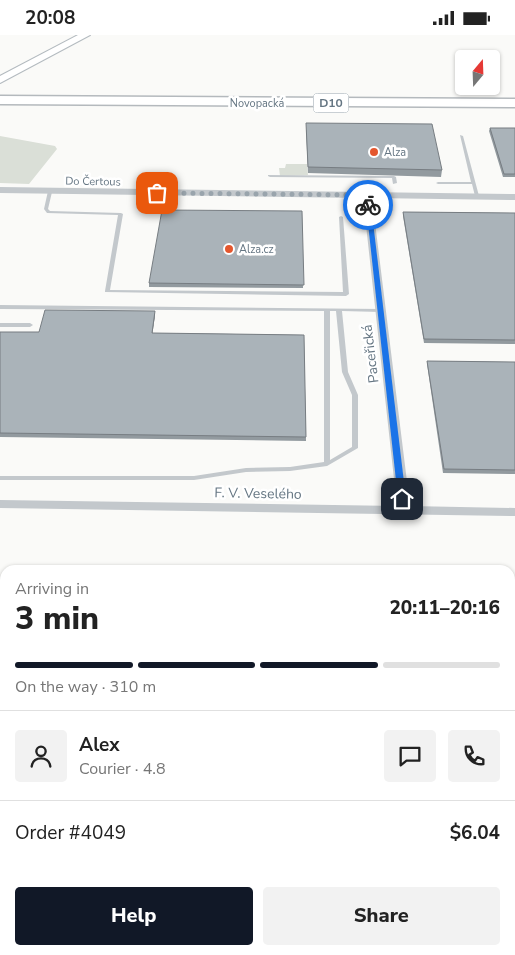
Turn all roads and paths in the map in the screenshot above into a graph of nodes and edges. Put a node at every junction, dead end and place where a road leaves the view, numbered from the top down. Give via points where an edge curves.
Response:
1 (85, 35) edge
2 (0, 80) edge
3 (0, 100) edge
4 (515, 103) edge
5 (0, 108) edge
6 (515, 110) edge
7 (461, 136) dead end
8 (270, 176) dead end
9 (395, 183) dead end
10 (438, 183) dead end
11 (474, 183) junction
12 (0, 190) edge
13 (50, 192) junction
14 (367, 195) junction
15 (477, 196) junction
16 (515, 197) edge
17 (341, 217) dead end
18 (0, 307) edge
19 (380, 310) junction
20 (327, 311) junction
21 (339, 311) junction
22 (0, 325) edge
23 (30, 325) dead end
24 (327, 464) junction
25 (0, 477) edge
26 (0, 504) edge
27 (404, 510) junction
28 (515, 512) edge

1 - 2 street
3 - 4 highway, Novopacká / D10
5 - 6 highway, Novopacká / D10
7 - 11 lane
8 - 9 lane via 394,177
10 - 11 lane
11 - 15 lane
12 - 13 street, Do Čertous
13 - 14 street, Do Čertous
13 - 17 lane via 46,209 49,212 122,214 107,291 346,294
14 - 15 street, Do Čertous
14 - 19 street, Paceřická
15 - 16 street, Do Čertous
18 - 20 lane
19 - 21 lane
19 - 27 street, Paceřická
20 - 21 lane
20 - 24 lane
21 - 24 lane via 344,372 355,395 355,448
22 - 23 lane
24 - 25 lane via 246,470 194,478
26 - 27 street, F. V. Veselého
27 - 28 street, F. V. Veselého

